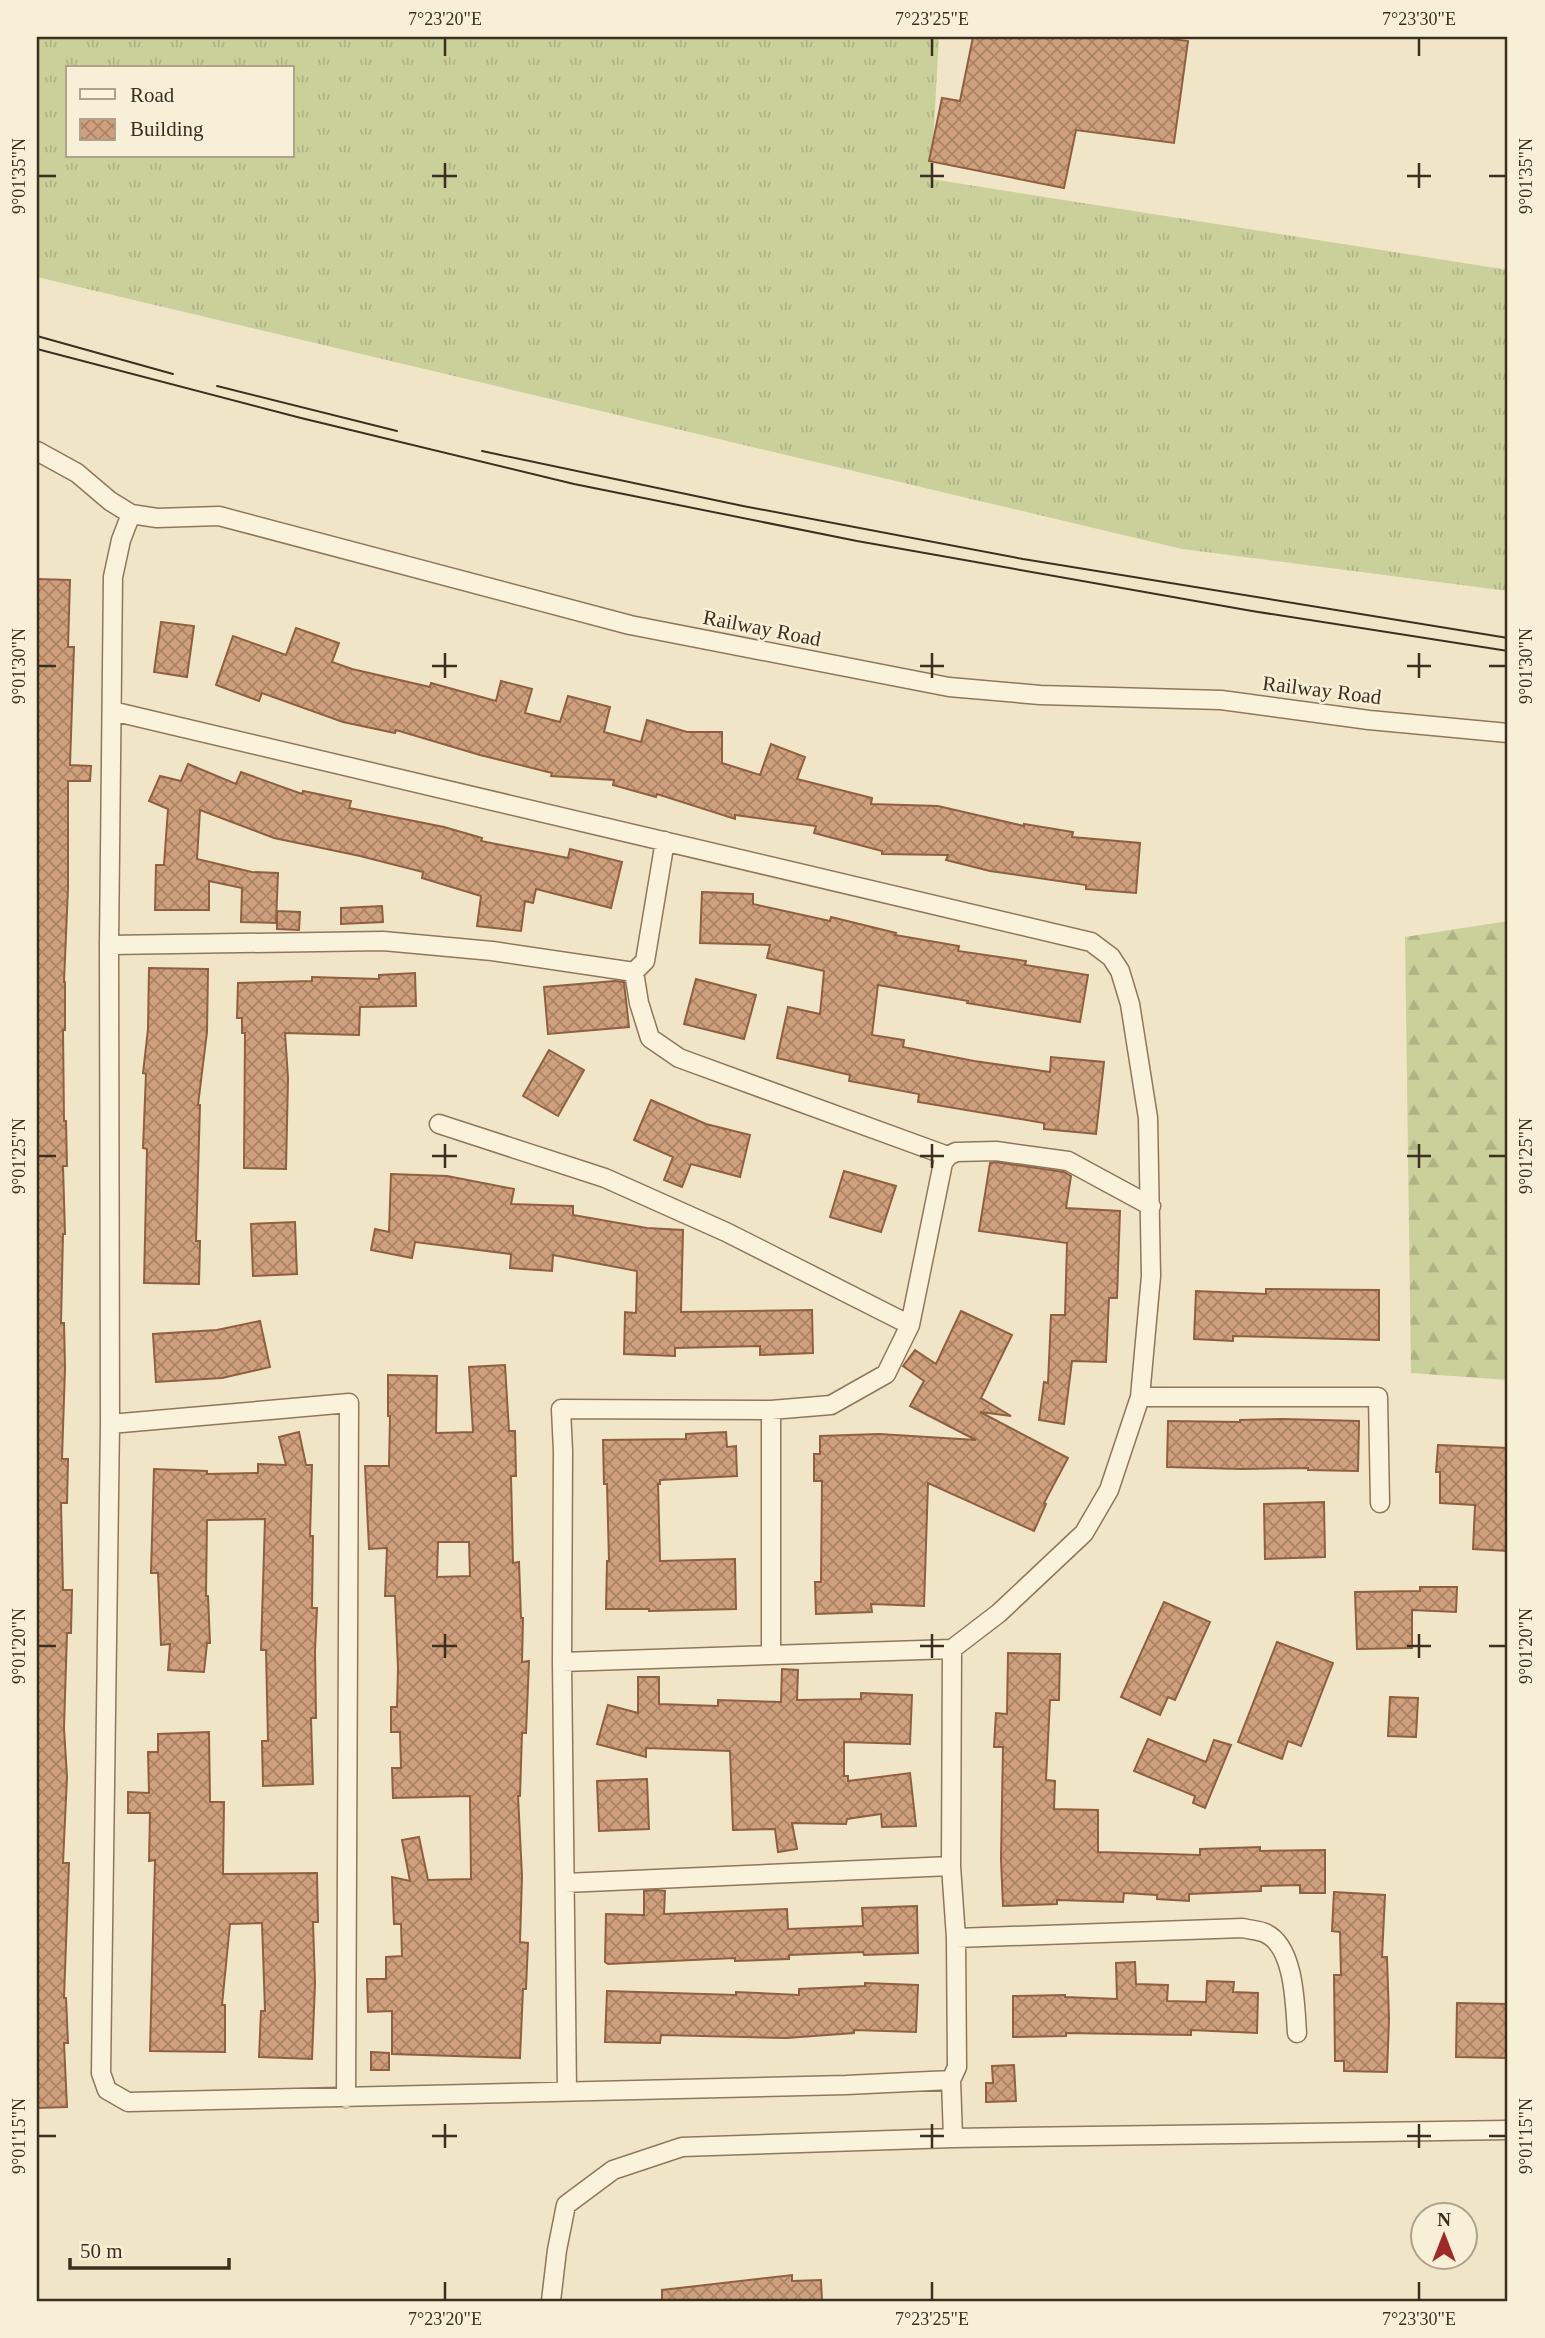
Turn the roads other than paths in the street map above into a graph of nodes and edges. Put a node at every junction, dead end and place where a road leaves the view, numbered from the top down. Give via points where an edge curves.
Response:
1 (37, 452) edge
2 (131, 514) junction
3 (112, 710) junction
4 (1508, 733) edge
5 (665, 841) junction
6 (109, 944) junction
7 (634, 972) junction
8 (439, 1125) dead end
9 (948, 1156) junction
10 (1151, 1206) junction
11 (910, 1325) junction
12 (1140, 1396) junction
13 (771, 1410) junction
14 (110, 1424) junction
15 (1380, 1503) dead end
16 (952, 1648) junction
17 (771, 1655) junction
18 (562, 1662) junction
19 (951, 1866) junction
20 (565, 1882) junction
21 (956, 1938) junction
22 (1297, 2033) dead end
23 (951, 2080) junction
24 (568, 2091) junction
25 (346, 2098) junction
26 (1508, 2130) edge
27 (953, 2138) junction
28 (551, 2301) edge

1 - 2 street, Railway Road via 77,473
2 - 3 street via 113,577
2 - 4 street, Railway Road via 219,516 630,625 948,687 1040,695 1221,700
3 - 5 street
3 - 6 street
5 - 7 street via 645,961
5 - 10 street via 1091,942 1111,957 1130,1004 1148,1118
6 - 7 street via 383,941
6 - 14 street
7 - 9 street via 650,1038 679,1058
8 - 11 street via 605,1178
9 - 10 street via 996,1151 1068,1161
9 - 11 street
10 - 12 street via 1151,1276
11 - 13 street via 886,1374 831,1405
12 - 15 street via 1378,1396
12 - 16 street via 1109,1490 1084,1533 999,1613
13 - 17 street
13 - 18 street via 561,1409
14 - 25 street via 101,2073 107,2090 128,2102
14 - 25 street via 349,1403
16 - 17 street
16 - 19 street
17 - 18 street
18 - 20 street
19 - 20 street
19 - 21 street
20 - 24 street
21 - 22 street via 1243,1928 1267,1933 1286,1955 1295,1993
21 - 23 street via 957,2067
23 - 24 street
23 - 27 street
24 - 25 street
26 - 27 street
27 - 28 street via 681,2147 613,2170 566,2205

